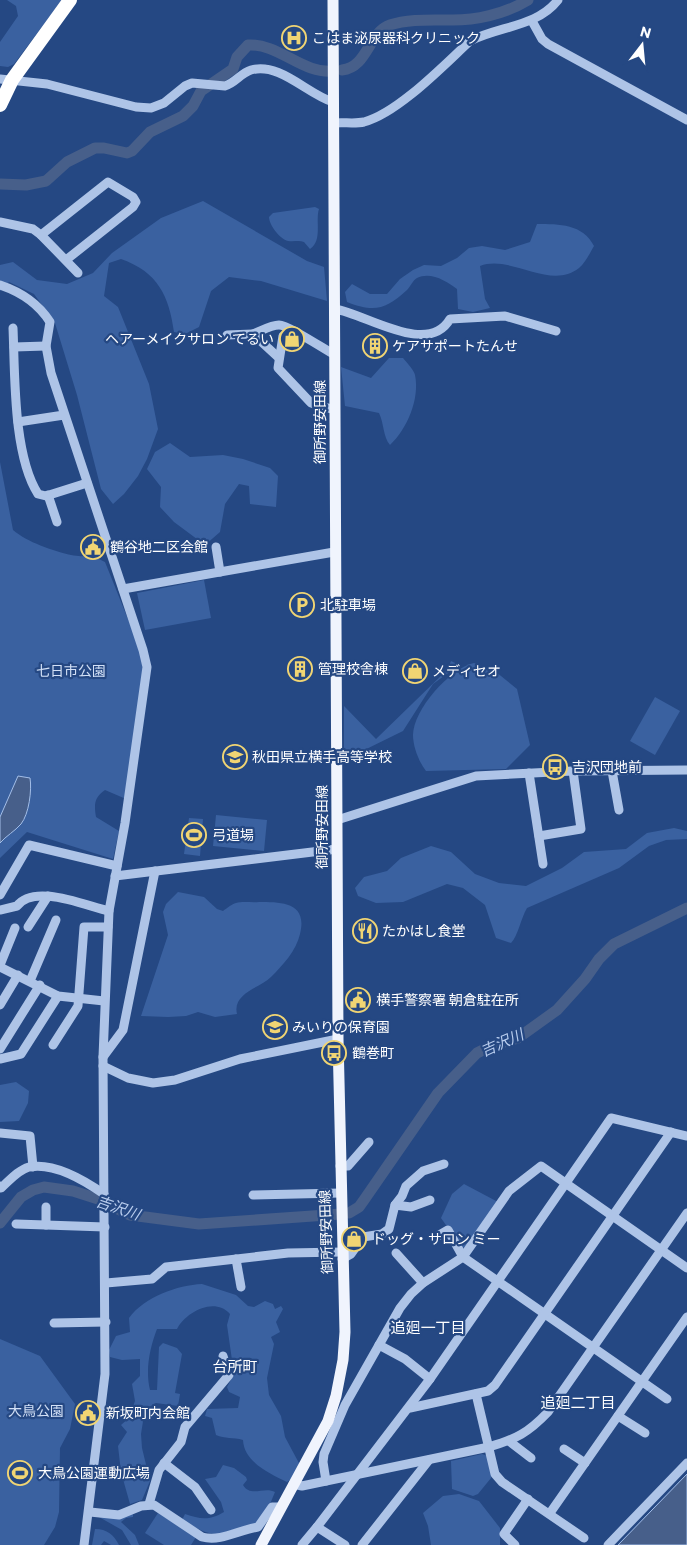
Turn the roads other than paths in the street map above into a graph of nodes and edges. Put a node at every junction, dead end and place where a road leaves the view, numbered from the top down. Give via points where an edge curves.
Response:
1 (70, 0) edge
2 (333, 0) edge
3 (558, 0) edge
4 (532, 20) junction
5 (6, 80) edge
6 (333, 102) junction
7 (0, 105) edge
8 (687, 120) edge
9 (334, 123) junction
10 (0, 222) edge
11 (41, 235) junction
12 (66, 260) junction
13 (78, 273) dead end
14 (0, 285) edge
15 (335, 309) junction
16 (13, 328) dead end
17 (293, 331) junction
18 (556, 331) dead end
19 (253, 334) junction
20 (227, 335) dead end
21 (46, 346) junction
22 (14, 347) junction
23 (335, 355) junction
24 (279, 358) junction
25 (335, 410) junction
26 (64, 415) junction
27 (18, 422) junction
28 (87, 483) junction
29 (48, 495) junction
30 (57, 522) dead end
31 (216, 547) dead end
32 (334, 552) junction
33 (220, 572) junction
34 (123, 589) junction
35 (687, 770) edge
36 (573, 771) junction
37 (612, 771) junction
38 (529, 773) junction
39 (619, 810) dead end
40 (337, 820) junction
41 (539, 836) junction
42 (337, 849) junction
43 (543, 864) dead end
44 (117, 866) junction
45 (155, 871) junction
46 (115, 876) junction
47 (0, 895) edge
48 (48, 896) junction
49 (0, 910) edge
50 (109, 911) junction
51 (56, 920) dead end
52 (28, 927) dead end
53 (108, 927) junction
54 (15, 928) dead end
55 (0, 966) edge
56 (18, 975) junction
57 (30, 981) junction
58 (40, 985) junction
59 (58, 996) junction
60 (79, 998) junction
61 (104, 1001) junction
62 (0, 1005) edge
63 (338, 1039) junction
64 (53, 1045) dead end
65 (0, 1049) edge
66 (0, 1059) edge
67 (103, 1062) junction
68 (671, 1132) junction
69 (0, 1133) edge
70 (687, 1136) edge
71 (369, 1142) dead end
72 (444, 1164) dead end
73 (340, 1166) junction
74 (33, 1167) junction
75 (565, 1185) junction
76 (0, 1186) edge
77 (340, 1193) junction
78 (104, 1194) junction
79 (253, 1195) dead end
80 (430, 1200) dead end
81 (395, 1205) junction
82 (46, 1207) dead end
83 (687, 1212) edge
84 (612, 1217) junction
85 (16, 1224) dead end
86 (46, 1225) junction
87 (105, 1227) junction
88 (436, 1237) dead end
89 (662, 1250) junction
90 (396, 1253) dead end
91 (342, 1256) junction
92 (463, 1257) junction
93 (236, 1259) junction
94 (687, 1268) edge
95 (498, 1281) junction
96 (106, 1282) junction
97 (423, 1283) junction
98 (241, 1287) dead end
99 (544, 1314) junction
100 (687, 1317) edge
101 (106, 1322) junction
102 (54, 1323) dead end
103 (379, 1346) junction
104 (594, 1348) junction
105 (223, 1356) dead end
106 (430, 1379) junction
107 (642, 1381) junction
108 (476, 1394) junction
109 (667, 1399) dead end
110 (410, 1408) junction
111 (618, 1416) junction
112 (645, 1434) dead end
113 (509, 1441) junction
114 (488, 1447) junction
115 (564, 1449) dead end
116 (531, 1458) dead end
117 (429, 1460) junction
118 (164, 1463) junction
119 (585, 1463) junction
120 (687, 1463) edge
121 (356, 1475) junction
122 (326, 1481) junction
123 (293, 1484) junction
124 (528, 1499) junction
125 (149, 1504) junction
126 (282, 1506) junction
127 (211, 1510) dead end
128 (90, 1512) junction
129 (550, 1513) junction
130 (317, 1527) junction
131 (584, 1538) dead end
132 (84, 1545) edge
133 (261, 1545) edge
134 (302, 1545) edge
135 (345, 1545) edge
136 (362, 1545) edge
137 (515, 1545) edge
138 (608, 1545) edge

1 - 5 highway
2 - 6 main road, 御所野安田線
3 - 4 street via 550,10
4 - 8 street via 548,44
4 - 9 street via 470,41 394,107 375,118
5 - 6 street via 47,84 151,108 164,103 185,86 225,86 253,69 273,69 322,99
5 - 7 highway
6 - 9 main road, 御所野安田線
9 - 15 main road, 御所野安田線
10 - 11 street via 33,229
11 - 12 street
11 - 12 street via 108,182 133,197 136,202 133,207
12 - 13 street
14 - 21 street via 31,300 42,310 50,322
15 - 18 street via 428,336 438,333 450,319 505,316
15 - 23 main road, 御所野安田線
16 - 22 street
17 - 19 street via 288,326 278,325
17 - 23 street
17 - 24 street via 283,336
19 - 20 street
19 - 24 street
21 - 22 street
21 - 26 street
22 - 27 street
23 - 25 main road, 御所野安田線
24 - 25 street via 278,368 311,403
25 - 32 main road, 御所野安田線
26 - 27 street
26 - 28 street
27 - 29 street via 30,482 38,494
28 - 29 street
28 - 34 street
29 - 30 street
31 - 33 street
32 - 33 street
32 - 40 main road, 御所野安田線
33 - 34 street
34 - 44 street via 147,667
35 - 37 street
36 - 37 street
36 - 38 street
36 - 41 street via 582,830
37 - 39 street
38 - 40 street via 456,780
38 - 41 street
40 - 42 main road, 御所野安田線
41 - 43 street
42 - 45 street
42 - 63 main road, 御所野安田線
44 - 46 street
44 - 47 street via 29,844
45 - 46 street
45 - 67 street via 123,1030
46 - 50 street
48 - 49 street via 21,900 17,906
48 - 50 street
48 - 52 street
50 - 53 street
51 - 57 street
53 - 60 street via 84,927
53 - 61 street
54 - 55 street
55 - 56 street
56 - 57 street
56 - 62 street
57 - 58 street
58 - 59 street
58 - 65 street
59 - 60 street
59 - 66 street via 21,1054
60 - 61 street
60 - 64 street via 78,1006
61 - 67 street
63 - 67 street via 240,1058 175,1080 153,1083 128,1078
63 - 73 main road, 御所野安田線
67 - 78 street
68 - 70 street
68 - 75 street via 611,1118
68 - 84 street
69 - 74 street via 30,1136
71 - 73 street via 348,1166
72 - 81 street via 423,1171 406,1186
73 - 77 main road, 御所野安田線
74 - 76 street via 21,1171
74 - 78 street via 52,1166
75 - 84 street
75 - 92 street via 541,1166 509,1191
75 - 95 street
77 - 79 street
77 - 91 main road, 御所野安田線
78 - 87 street
80 - 81 street via 411,1208
81 - 91 street via 389,1229 382,1234 363,1237 351,1254
82 - 86 street
83 - 89 street
84 - 89 street
84 - 99 street
85 - 86 street
86 - 87 street
87 - 96 street
88 - 92 street via 448,1230
89 - 94 street
89 - 104 street
90 - 97 street
91 - 93 street via 288,1253
91 - 123 main road, 御所野安田線 via 345,1332 336,1396 324,1428
92 - 95 street
92 - 97 street
93 - 96 street via 166,1267 152,1279
93 - 98 street
95 - 99 street
95 - 106 street
96 - 101 street
97 - 103 street via 400,1308
99 - 104 street
99 - 108 street via 495,1385
100 - 107 street
101 - 102 street
101 - 128 street via 105,1374
103 - 106 street via 405,1359
103 - 122 street via 345,1405 324,1454
104 - 107 street
104 - 113 street via 548,1412 532,1429
105 - 118 street via 230,1375 185,1426 181,1442
106 - 110 street
107 - 109 street
107 - 111 street
108 - 110 street
108 - 114 street
110 - 121 street
111 - 112 street
111 - 119 street
113 - 114 street
113 - 116 street
114 - 117 street
114 - 124 street via 495,1474
115 - 119 street
117 - 121 street
117 - 136 street
118 - 125 street
118 - 127 street via 196,1487
119 - 129 street
120 - 138 street
121 - 122 street
121 - 130 street
122 - 123 street via 302,1486
123 - 126 main road, 御所野安田線
124 - 129 street
124 - 137 street via 504,1534
125 - 126 street via 208,1538 258,1527 272,1507
125 - 128 street via 119,1515
126 - 133 main road, 御所野安田線
128 - 132 street
129 - 131 street
130 - 134 street
130 - 135 street

